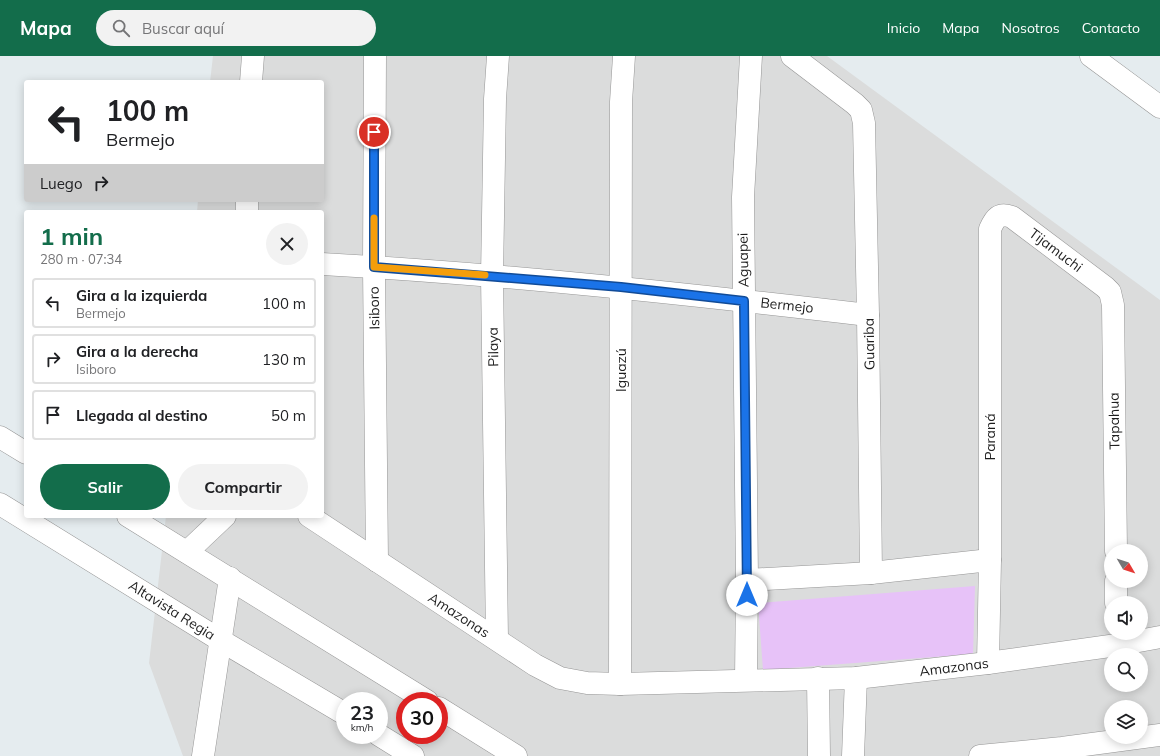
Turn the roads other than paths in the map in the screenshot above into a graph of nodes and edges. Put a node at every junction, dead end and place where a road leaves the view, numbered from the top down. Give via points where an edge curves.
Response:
1 (252, 56) edge
2 (375, 56) edge
3 (498, 56) edge
4 (624, 56) edge
5 (751, 56) edge
6 (792, 56) edge
7 (1091, 56) edge
8 (251, 80) edge
9 (1160, 107) edge
10 (1000, 215) joint
11 (324, 264) edge
12 (374, 267) junction
13 (492, 276) junction
14 (621, 287) junction
15 (1110, 292) joint
16 (744, 301) junction
17 (868, 315) junction
18 (0, 437) edge
19 (24, 452) edge
20 (0, 504) edge
21 (131, 518) edge
22 (224, 518) edge
23 (312, 518) edge
24 (1116, 544) edge
25 (187, 552) junction
26 (990, 560) junction
27 (377, 561) junction
28 (871, 573) junction
29 (230, 578) junction
30 (747, 580) junction
31 (1160, 637) edge
32 (1148, 638) edge
33 (497, 639) junction
34 (220, 640) junction
35 (1112, 640) edge
36 (988, 663) junction
37 (818, 678) junction
38 (856, 678) junction
39 (746, 680) junction
40 (620, 684) junction
41 (413, 692) edge
42 (336, 709) edge
43 (448, 714) edge
44 (1160, 735) edge
45 (388, 741) edge
46 (1062, 752) edge
47 (203, 756) edge
48 (413, 756) edge
49 (516, 756) edge
50 (819, 756) edge
51 (853, 756) edge
52 (980, 756) edge

1 - 8 street
2 - 12 street, Isiboro
3 - 13 street, Pilaya
4 - 14 street, Iguazú via 621,102
5 - 16 street, Aguapei via 743,197
6 - 17 street, Guariba via 856,104 863,116
7 - 9 street
10 - 15 street, Tijamuchi via 1012,217
10 - 26 street, Paraná via 990,229
11 - 12 street, Bermejo
12 - 13 street, Bermejo
12 - 27 street, Isiboro
13 - 14 street, Bermejo
13 - 33 street, Pilaya
14 - 16 street, Bermejo
14 - 40 street, Iguazú
15 - 24 street, Tapahua via 1113,306
16 - 17 street, Bermejo
16 - 30 street, Aguapei
17 - 28 street, Guariba
18 - 19 street
20 - 34 street, Altavista Regia
21 - 25 street
22 - 25 street
23 - 27 street, Amazonas
25 - 29 street
26 - 28 street
26 - 36 street, Paraná
27 - 33 street, Amazonas
28 - 30 street
29 - 34 street
29 - 41 street
30 - 39 street, Aguapei
31 - 32 street, Amazonas
33 - 40 street, Amazonas via 535,666 560,678 587,683
34 - 42 street, Altavista Regia
34 - 47 street
35 - 36 street, Amazonas
36 - 38 street, Amazonas
37 - 38 street, Amazonas
37 - 39 street, Amazonas
37 - 50 street
38 - 51 street
39 - 40 street, Amazonas
43 - 49 street
44 - 46 street
45 - 48 street
46 - 52 street

